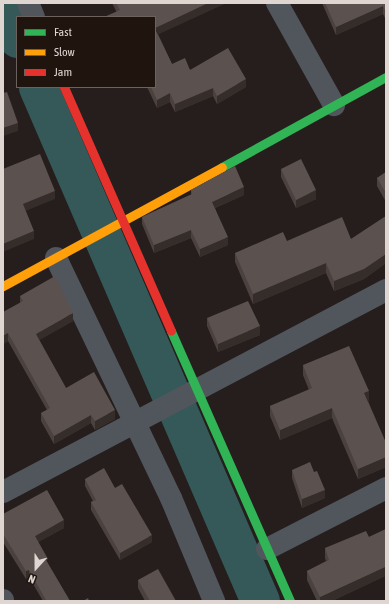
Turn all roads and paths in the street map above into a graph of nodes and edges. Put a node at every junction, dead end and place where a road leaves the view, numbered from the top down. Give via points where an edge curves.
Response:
1 (28, 3) edge
2 (277, 3) edge
3 (34, 16) edge
4 (386, 77) edge
5 (64, 88) edge
6 (334, 105) junction
7 (122, 221) junction
8 (56, 258) junction
9 (3, 286) edge
10 (386, 290) edge
11 (198, 391) junction
12 (134, 421) junction
13 (386, 488) edge
14 (3, 492) edge
15 (267, 549) junction
16 (214, 601) edge
17 (290, 601) edge

1 - 3 street
2 - 6 street
4 - 6 street
5 - 7 street
6 - 7 street
7 - 8 street
7 - 11 street
8 - 9 street
8 - 12 street
10 - 11 street
11 - 12 street
11 - 15 street
12 - 14 street
12 - 16 street via 171,498
13 - 15 street
15 - 17 street

